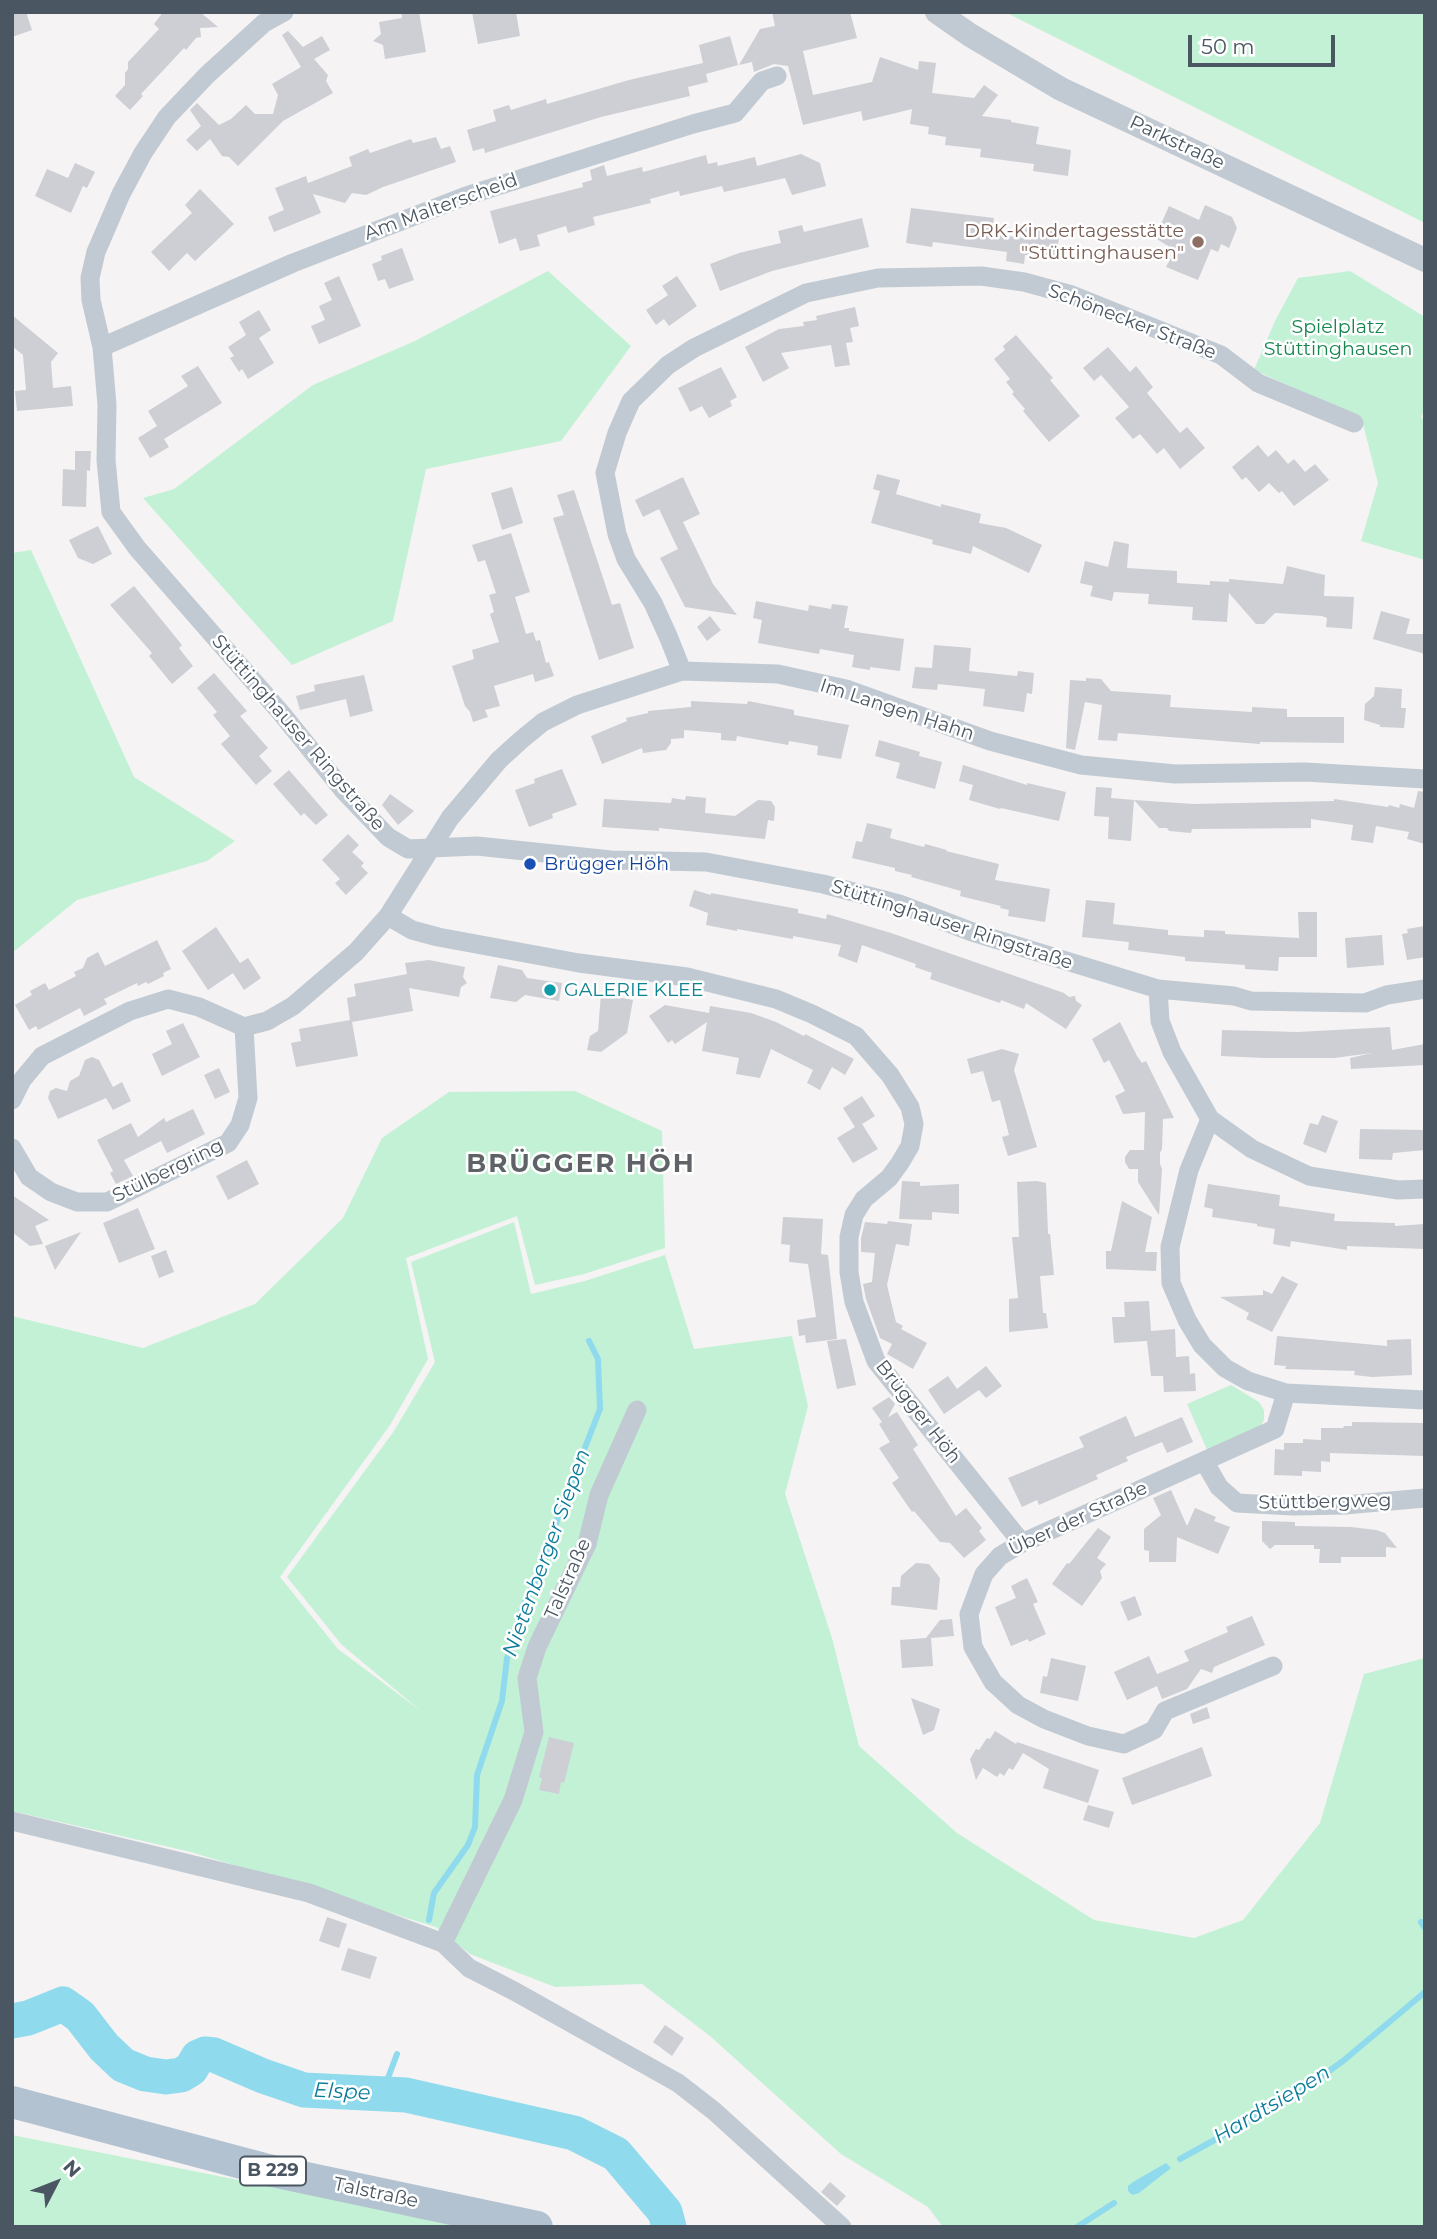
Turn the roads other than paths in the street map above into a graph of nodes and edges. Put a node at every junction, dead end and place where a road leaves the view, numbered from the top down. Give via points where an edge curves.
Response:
1 (284, 12) edge
2 (937, 12) edge
3 (260, 18) edge
4 (777, 76) dead end
5 (1425, 260) edge
6 (102, 347) junction
7 (1354, 423) dead end
8 (682, 671) junction
9 (1425, 779) edge
10 (434, 847) junction
11 (388, 916) junction
12 (1158, 989) junction
13 (1425, 989) edge
14 (244, 1027) junction
15 (12, 1100) edge
16 (1210, 1119) junction
17 (12, 1148) edge
18 (1425, 1189) edge
19 (1286, 1393) junction
20 (1425, 1400) edge
21 (636, 1410) dead end
22 (1204, 1461) junction
23 (1425, 1498) edge
24 (1022, 1543) junction
25 (1273, 1667) dead end
26 (12, 1821) edge
27 (443, 1943) junction
28 (12, 2102) edge
29 (537, 2227) edge
30 (842, 2227) edge

1 - 3 street, Stüttinghauser Ringstraße
2 - 5 street, Parkstraße via 1061,89
3 - 6 street, Stüttinghauser Ringstraße via 167,117 121,194 90,278
4 - 6 street, Am Malterscheid via 762,81 735,113 466,196 293,263
6 - 10 street, Stüttinghauser Ringstraße via 111,512 344,791 388,836 408,849
7 - 8 street, Schönecker Straße via 1258,383 1221,355 1072,295 1024,282 981,276 878,278 806,293 667,365 631,401 617,433 605,473 617,534
8 - 9 street, Im Langen Hahn via 778,674 846,689 990,741 1082,765 1175,774 1305,772
8 - 10 street, Im Langen Hahn via 577,705 543,722 499,760 450,818
10 - 11 street
10 - 12 street, Stüttinghauser Ringstraße via 706,862 823,884
11 - 14 street via 356,952 293,1006 267,1021
11 - 24 street, Brügger Höh via 412,930 438,937 687,977 776,999 856,1036 890,1075 910,1107 914,1124 910,1146 900,1163 854,1214 849,1237 854,1302 876,1362
12 - 13 street, Stüttinghauser Ringstraße via 1251,1001 1365,1003
12 - 16 street via 1160,1021 1172,1052
14 - 15 street via 168,999 130,1011 43,1056
14 - 17 street, Stülbergring via 248,1098 240,1125 228,1143 107,1202 77,1202 51,1192 29,1177
16 - 18 street via 1252,1149 1309,1176 1398,1190
16 - 19 street via 1180,1198 1170,1247 1171,1283 1202,1345 1225,1368
19 - 20 street
19 - 22 street, Über der Straße via 1275,1429
21 - 27 street, Talstraße via 599,1495 587,1544 537,1647 527,1678 534,1732 513,1800
22 - 23 street, Stüttbergweg via 1219,1487 1237,1503 1332,1506
22 - 24 street, Über der Straße
24 - 25 street, Über der Straße via 1000,1556 984,1574 968,1614 973,1647 993,1682 1044,1719 1124,1744 1154,1730 1165,1711
26 - 27 street via 309,1893
27 - 30 street via 469,1968 678,2083
28 - 29 main road, Talstraße / B 229 via 268,2170

